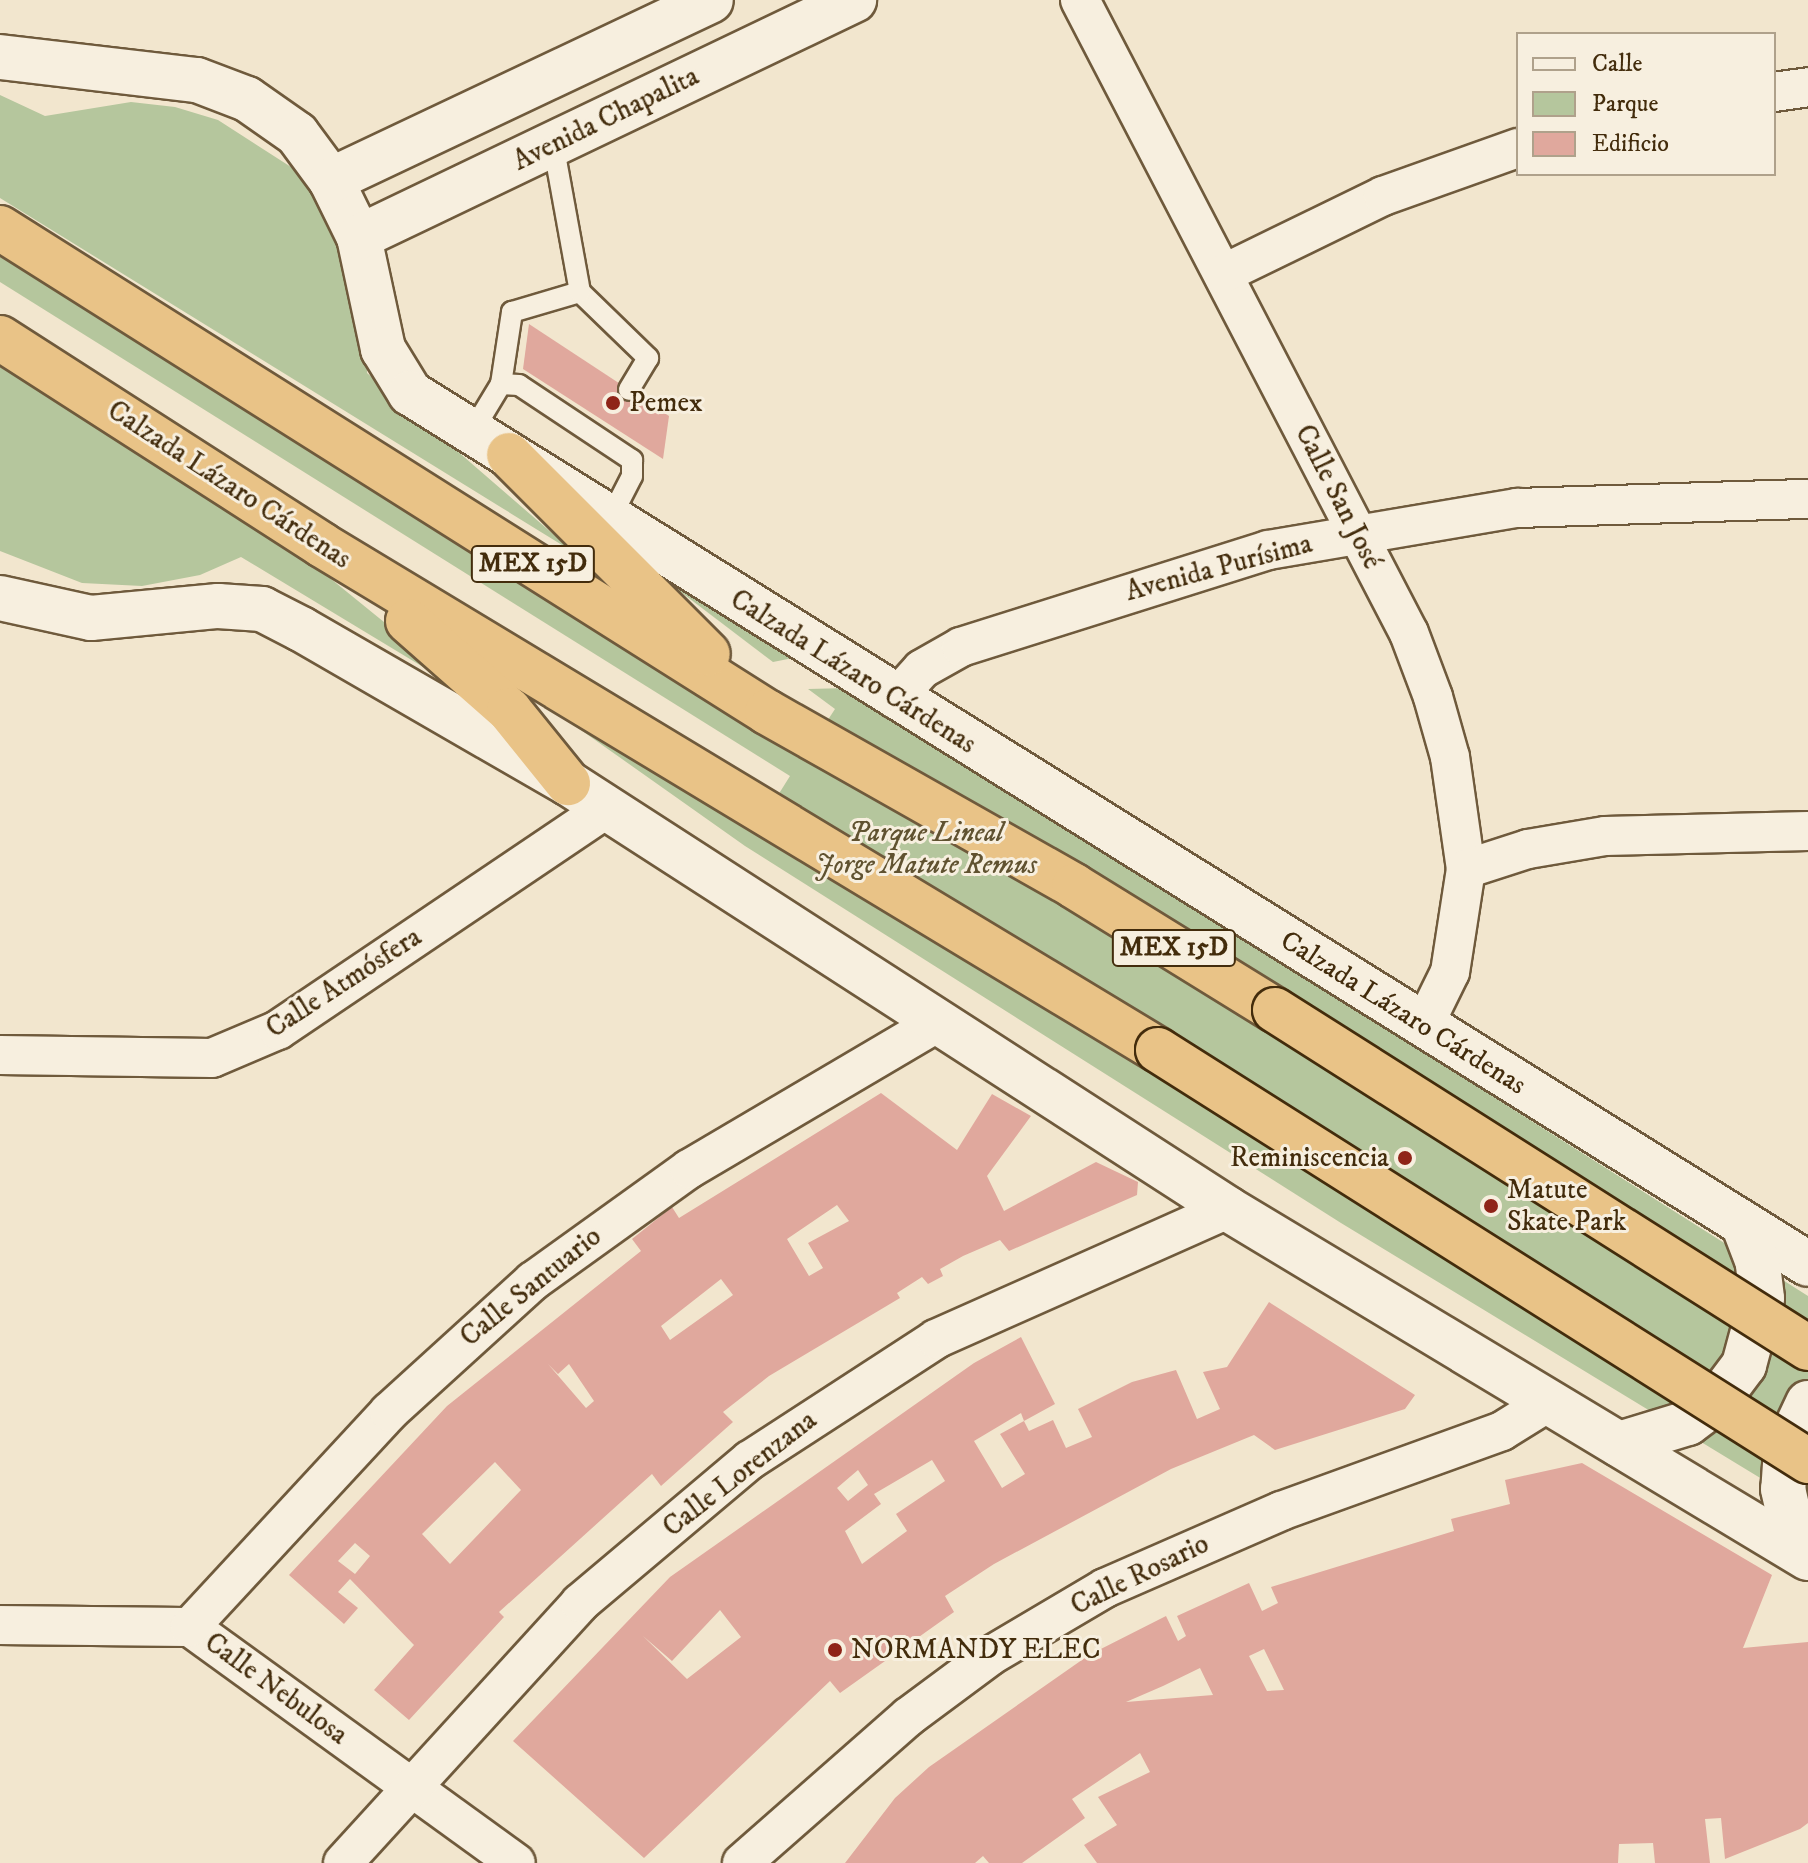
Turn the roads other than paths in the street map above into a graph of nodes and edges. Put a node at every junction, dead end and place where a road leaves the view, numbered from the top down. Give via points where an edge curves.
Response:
1 (711, 0) edge
2 (854, 0) edge
3 (1080, 0) edge
4 (0, 57) edge
5 (1808, 87) edge
6 (1776, 92) edge
7 (553, 144) junction
8 (1516, 149) edge
9 (331, 180) junction
10 (0, 228) edge
11 (359, 237) junction
12 (1223, 274) junction
13 (580, 292) junction
14 (0, 338) edge
15 (501, 384) junction
16 (629, 390) dead end
17 (472, 432) junction
18 (509, 455) junction
19 (1808, 499) edge
20 (610, 519) junction
21 (1357, 534) junction
22 (322, 545) junction
23 (0, 598) edge
24 (895, 699) junction
25 (767, 712) junction
26 (568, 783) junction
27 (607, 808) junction
28 (1808, 831) edge
29 (1466, 869) junction
30 (935, 1024) junction
31 (1424, 1025) junction
32 (0, 1055) edge
33 (1228, 1209) junction
34 (1743, 1224) junction
35 (1808, 1264) edge
36 (1808, 1348) edge
37 (1550, 1401) junction
38 (1808, 1403) edge
39 (1619, 1444) junction
40 (1808, 1461) edge
41 (1808, 1556) edge
42 (0, 1625) edge
43 (190, 1627) junction
44 (413, 1787) junction
45 (343, 1863) edge
46 (516, 1863) edge
47 (742, 1863) edge

1 - 9 street
2 - 7 street, Avenida Chapalita
3 - 12 street, Calle San José
4 - 9 street, Calzada Lázaro Cárdenas via 35,66 197,80 247,99 297,134
5 - 6 street
7 - 11 street, Avenida Chapalita
7 - 13 lane
8 - 12 street via 1383,196
9 - 11 street, Calzada Lázaro Cárdenas
10 - 25 highway, MEX 15D
11 - 17 street, Calzada Lázaro Cárdenas via 393,372 410,393
12 - 21 street, Calle San José
13 - 15 lane via 512,312
13 - 16 lane via 648,358
14 - 22 highway, Calzada Lázaro Cárdenas / MEX 15D
15 - 17 lane
15 - 20 lane via 519,385 606,431 634,467
17 - 18 street, Calzada Lázaro Cárdenas
18 - 20 street, Calzada Lázaro Cárdenas
18 - 25 highway
19 - 21 street, Avenida Purísima via 1517,508
20 - 24 street, Calzada Lázaro Cárdenas
21 - 24 street, Avenida Purísima via 1268,550 1002,631 922,669
21 - 29 street, Calle San José via 1409,633 1433,697 1450,757
22 - 26 highway via 509,710
22 - 40 highway, Calzada Lázaro Cárdenas / MEX 15D, bridge via 1024,968
23 - 26 street via 91,618 218,606 262,609
24 - 31 street, Calzada Lázaro Cárdenas
25 - 36 highway, MEX 15D, bridge via 1074,886
26 - 27 street
27 - 30 street
27 - 32 street, Calle Atmósfera via 278,1030 225,1052 133,1060
28 - 29 street via 1605,836 1528,849
29 - 31 street, Calle San José via 1450,972
30 - 33 street
30 - 43 street, Calle Santuario via 689,1169 533,1281 378,1423
31 - 34 street, Calzada Lázaro Cárdenas
33 - 37 street
33 - 44 street, Calle Lorenzana via 936,1339 750,1460 580,1603
34 - 35 street, Calzada Lázaro Cárdenas
34 - 39 street via 1757,1260 1762,1298 1744,1365 1717,1401 1688,1423
37 - 39 street
37 - 47 street, Calle Rosario via 1502,1431 1281,1511 1105,1588 990,1656 908,1717
38 - 41 street via 1786,1450 1783,1489 1792,1527
39 - 41 street
42 - 43 street, Calle Nebulosa
43 - 44 street, Calle Nebulosa
44 - 45 street, Calle Lorenzana
44 - 46 street, Calle Nebulosa

